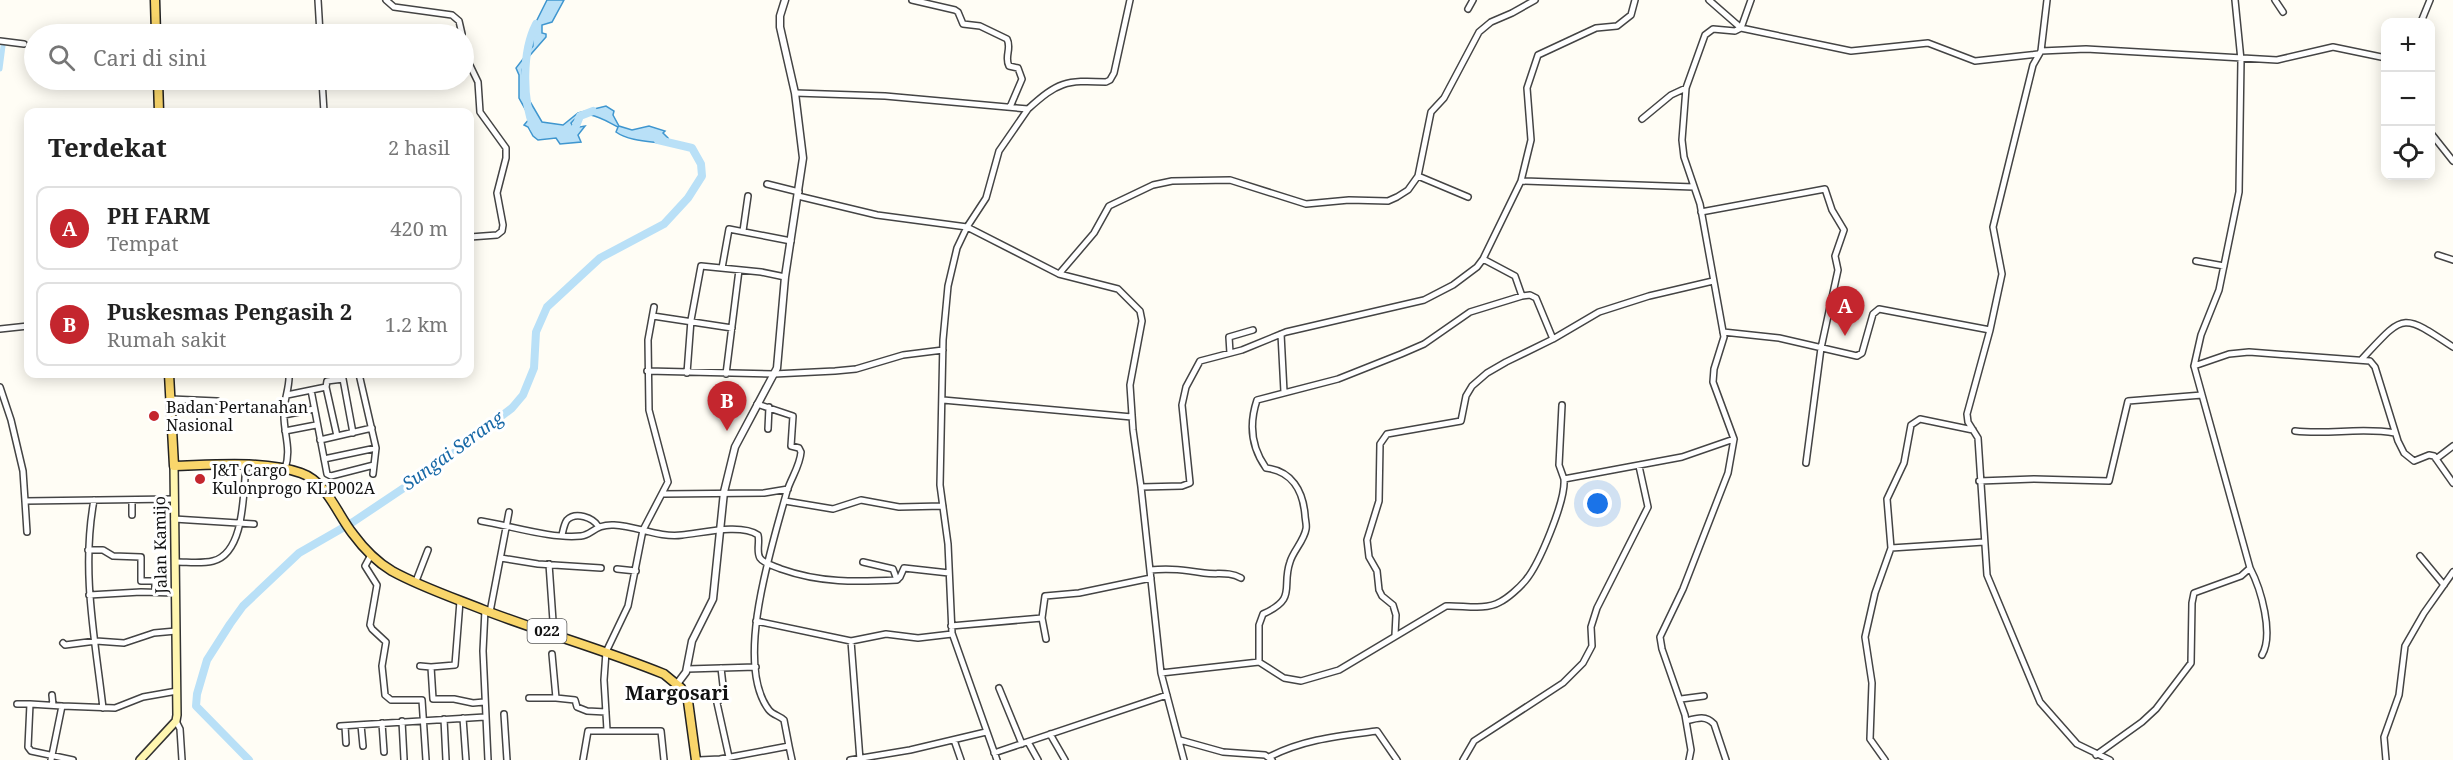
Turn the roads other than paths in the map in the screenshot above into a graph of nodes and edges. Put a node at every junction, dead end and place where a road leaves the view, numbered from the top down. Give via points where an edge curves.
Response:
1 (155, 0) edge
2 (318, 0) edge
3 (386, 0) edge
4 (785, 0) edge
5 (912, 0) edge
6 (1130, 0) edge
7 (1473, 0) edge
8 (1535, 0) edge
9 (1635, 0) edge
10 (1709, 0) edge
11 (1751, 0) edge
12 (2047, 0) edge
13 (2235, 0) edge
14 (2275, 0) edge
15 (2430, 0) edge
16 (1468, 9) dead end
17 (2283, 12) dead end
18 (2423, 18) edge
19 (156, 24) edge
20 (319, 24) edge
21 (460, 24) edge
22 (1741, 28) junction
23 (0, 40) edge
24 (24, 44) dead end
25 (2039, 52) junction
26 (2381, 57) edge
27 (2241, 60) junction
28 (474, 74) edge
29 (1686, 88) junction
30 (158, 90) edge
31 (323, 90) edge
32 (795, 93) junction
33 (1010, 106) junction
34 (159, 108) edge
35 (324, 108) edge
36 (1028, 109) junction
37 (1642, 119) dead end
38 (2435, 138) edge
39 (2453, 161) edge
40 (1418, 176) junction
41 (1521, 181) junction
42 (767, 184) dead end
43 (1694, 187) junction
44 (798, 194) junction
45 (748, 196) dead end
46 (1468, 197) dead end
47 (1701, 212) junction
48 (967, 227) junction
49 (743, 231) junction
50 (474, 237) edge
51 (791, 241) junction
52 (2438, 255) dead end
53 (1484, 259) junction
54 (2453, 260) edge
55 (2196, 261) dead end
56 (2224, 266) junction
57 (722, 268) junction
58 (739, 270) junction
59 (1059, 274) junction
60 (785, 277) junction
61 (1713, 281) junction
62 (1522, 296) junction
63 (654, 306) dead end
64 (652, 316) junction
65 (691, 320) junction
66 (24, 326) edge
67 (732, 328) junction
68 (0, 329) edge
69 (1253, 330) dead end
70 (1990, 330) junction
71 (1723, 332) junction
72 (1281, 334) junction
73 (1553, 339) junction
74 (2453, 347) edge
75 (1821, 348) junction
76 (943, 350) junction
77 (1230, 353) junction
78 (2361, 359) junction
79 (2194, 366) junction
80 (647, 371) junction
81 (687, 373) junction
82 (726, 374) junction
83 (774, 375) junction
84 (169, 378) edge
85 (289, 378) edge
86 (360, 378) edge
87 (0, 387) edge
88 (326, 387) junction
89 (311, 390) junction
90 (1284, 392) junction
91 (287, 395) junction
92 (2202, 395) junction
93 (171, 399) junction
94 (942, 400) junction
95 (217, 401) dead end
96 (757, 404) junction
97 (1562, 405) dead end
98 (769, 407) junction
99 (314, 409) junction
100 (284, 415) junction
101 (1132, 417) junction
102 (316, 425) junction
103 (372, 428) junction
104 (768, 429) dead end
105 (1973, 430) junction
106 (285, 431) junction
107 (2295, 431) dead end
108 (353, 433) junction
109 (2395, 433) junction
110 (337, 436) junction
111 (1734, 439) junction
112 (320, 440) junction
113 (2453, 446) edge
114 (376, 448) junction
115 (324, 459) junction
116 (2436, 459) junction
117 (1806, 464) dead end
118 (374, 465) junction
119 (174, 466) junction
120 (246, 466) junction
121 (1639, 466) junction
122 (285, 470) junction
123 (374, 474) dead end
124 (1564, 478) junction
125 (1979, 481) junction
126 (2453, 483) edge
127 (1142, 487) junction
128 (788, 489) junction
129 (724, 492) junction
130 (663, 494) junction
131 (174, 499) junction
132 (94, 500) junction
133 (132, 500) junction
134 (25, 501) junction
135 (785, 501) junction
136 (943, 506) junction
137 (509, 512) dead end
138 (132, 515) dead end
139 (174, 519) junction
140 (482, 521) dead end
141 (240, 522) junction
142 (254, 524) dead end
143 (508, 525) junction
144 (598, 526) junction
145 (643, 530) junction
146 (720, 530) junction
147 (27, 532) dead end
148 (562, 535) junction
149 (1984, 542) junction
150 (1891, 548) junction
151 (88, 550) junction
152 (428, 550) dead end
153 (371, 555) junction
154 (2420, 556) dead end
155 (501, 558) junction
156 (176, 562) junction
157 (863, 562) dead end
158 (549, 564) junction
159 (768, 564) junction
160 (602, 568) dead end
161 (2250, 568) junction
162 (617, 569) dead end
163 (1150, 570) junction
164 (636, 571) junction
165 (2453, 572) edge
166 (949, 573) junction
167 (1151, 578) junction
168 (1241, 578) dead end
169 (897, 580) junction
170 (416, 581) junction
171 (2444, 585) junction
172 (155, 592) junction
173 (175, 593) junction
174 (89, 595) junction
175 (460, 601) junction
176 (488, 611) junction
177 (1042, 618) junction
178 (756, 621) junction
179 (951, 626) junction
180 (176, 631) junction
181 (547, 631) junction
182 (952, 634) junction
183 (1395, 635) junction
184 (1046, 639) dead end
185 (93, 641) junction
186 (851, 641) junction
187 (63, 643) dead end
188 (606, 652) junction
189 (552, 654) dead end
190 (2262, 655) dead end
191 (1259, 662) junction
192 (420, 666) dead end
193 (431, 667) junction
194 (756, 667) junction
195 (721, 668) junction
196 (687, 669) junction
197 (1161, 674) junction
198 (677, 684) junction
199 (999, 688) dead end
200 (177, 691) junction
201 (52, 695) dead end
202 (1167, 695) junction
203 (1704, 696) dead end
204 (529, 698) dead end
205 (556, 698) junction
206 (434, 699) junction
207 (1681, 699) junction
208 (422, 700) junction
209 (484, 702) junction
210 (17, 704) dead end
211 (30, 705) junction
212 (53, 705) junction
213 (62, 706) junction
214 (103, 708) junction
215 (606, 712) junction
216 (504, 714) dead end
217 (485, 717) junction
218 (176, 718) junction
219 (463, 718) junction
220 (444, 719) junction
221 (423, 720) junction
222 (1686, 721) junction
223 (402, 722) junction
224 (382, 723) junction
225 (361, 724) junction
226 (607, 730) junction
227 (986, 732) junction
228 (1050, 734) junction
229 (954, 740) junction
230 (1180, 740) junction
231 (346, 743) dead end
232 (1025, 743) junction
233 (363, 746) dead end
234 (789, 746) junction
235 (1691, 750) junction
236 (384, 752) dead end
237 (994, 753) junction
238 (2096, 755) junction
239 (729, 757) junction
240 (51, 758) edge
241 (404, 759) edge
242 (860, 759) edge
243 (1270, 759) edge
244 (73, 760) edge
245 (140, 760) edge
246 (182, 760) edge
247 (426, 760) edge
248 (446, 760) edge
249 (466, 760) edge
250 (488, 760) edge
251 (507, 760) edge
252 (582, 760) edge
253 (664, 760) edge
254 (698, 760) edge
255 (792, 760) edge
256 (850, 760) edge
257 (961, 760) edge
258 (997, 760) edge
259 (1038, 760) edge
260 (1065, 760) edge
261 (1184, 760) edge
262 (1397, 760) edge
263 (1463, 760) edge
264 (1689, 760) edge
265 (1694, 760) edge
266 (1726, 760) edge
267 (1885, 760) edge
268 (2110, 760) edge
269 (2386, 760) edge

1 - 19 main road
2 - 20 street
3 - 21 street via 394,7 452,15
4 - 32 street via 780,27
5 - 33 street via 955,10 963,24 980,26 1007,39 1007,63 1018,68 1022,79
6 - 36 street via 1110,80 1069,82 1049,89
7 - 16 street
8 - 40 street via 1479,32 1444,98 1431,112
9 - 41 street via 1631,15 1617,26 1596,28 1538,55 1527,88 1531,140
10 - 22 street
11 - 22 street
12 - 25 street
13 - 27 street
14 - 17 street
15 - 18 street
22 - 25 street via 1851,51 1928,43 1975,61
22 - 29 street via 1713,29 1705,35
23 - 24 street
25 - 27 street via 2086,49
25 - 70 street via 1993,227 2002,274
26 - 27 street via 2333,47 2284,60
27 - 56 street via 2239,192
28 - 50 street via 480,112 506,153 497,193 502,231
29 - 37 street
29 - 43 street via 1682,152
30 - 34 main road
31 - 35 street
32 - 33 street
32 - 44 street via 803,141
33 - 36 street
36 - 48 street via 999,151 986,198
38 - 39 street
40 - 46 street
40 - 59 street via 1408,190 1393,200 1306,204 1230,180 1154,185 1109,207 1094,233
41 - 43 street
41 - 53 street
42 - 44 street
43 - 47 street
44 - 48 street via 877,215
44 - 51 street
45 - 49 street
47 - 61 street
47 - 75 street via 1825,189 1844,230
48 - 59 street
48 - 76 street via 957,248 948,286
49 - 51 street
49 - 57 street via 729,229
51 - 60 street
52 - 54 street
53 - 62 street via 1515,276
53 - 72 street via 1466,277 1429,298
55 - 56 street
56 - 79 street
57 - 58 street
57 - 65 street via 700,266
58 - 60 street
58 - 67 street
59 - 101 street via 1118,289 1140,311 1142,321 1130,385
60 - 83 street
61 - 71 street
61 - 73 street via 1617,305
62 - 73 street via 1536,298
62 - 90 street via 1470,312 1424,344 1401,354 1338,379
63 - 64 street
64 - 65 street
64 - 80 street
65 - 67 street
65 - 81 street
66 - 68 street
67 - 82 street
69 - 77 street via 1229,337
70 - 75 street via 1879,309 1873,314 1860,355
70 - 105 street via 1967,414
71 - 75 street via 1761,335
71 - 111 street via 1725,340 1713,382
72 - 77 street
72 - 90 street
73 - 183 street via 1487,373 1472,386 1461,421 1387,434 1380,444 1379,501 1367,540 1379,590 1393,605 1396,615
74 - 78 street via 2420,325 2404,322 2393,325
75 - 117 street
76 - 83 street via 903,355 856,369
76 - 94 street
77 - 127 street via 1200,361 1184,392 1182,411 1190,483
78 - 79 street via 2250,352 2229,354
78 - 109 street via 2375,367
79 - 92 street
80 - 81 street
80 - 130 street via 649,410 669,479
81 - 82 street
82 - 83 street
83 - 96 street
84 - 93 main road, Jalan Kamijo
85 - 91 street
86 - 103 street
87 - 134 street via 23,471
88 - 89 street
88 - 108 street via 327,381 343,380
88 - 110 street
89 - 91 street
89 - 99 street
90 - 191 street via 1257,400 1252,441 1266,468 1291,477 1303,498 1306,529 1289,564 1288,590 1277,608 1263,614 1259,625
91 - 100 street
92 - 125 street via 2128,401 2109,481
92 - 161 street
93 - 95 street
93 - 119 main road, Jalan Kamijo
94 - 101 street
94 - 136 street
96 - 98 street
96 - 129 street via 735,447
97 - 124 street via 1559,465
98 - 104 street
98 - 128 street via 793,417 791,446 799,448 801,456
99 - 100 street
99 - 102 street
100 - 106 street
101 - 127 street
102 - 106 street
102 - 112 street
103 - 108 street
103 - 114 street
105 - 125 street via 1978,438
105 - 150 street via 1920,419 1911,425 1904,463 1887,499
106 - 122 street via 289,453
107 - 109 street
108 - 110 street
109 - 116 street via 2410,459 2429,455
110 - 112 street
111 - 121 street via 1682,457
111 - 207 street via 1728,473 1660,637
112 - 115 street
113 - 116 street
114 - 115 street
114 - 118 street
115 - 118 street via 331,476
116 - 126 street
118 - 123 street
119 - 120 main road, 022
119 - 131 main road, Jalan Kamijo
120 - 122 main road, 022
120 - 141 street
121 - 124 street
121 - 263 street via 1648,507 1597,608 1591,627 1592,646 1583,663 1563,683 1474,741
122 - 153 main road, 022 via 313,479
124 - 183 street via 1565,490 1556,521 1526,580 1500,603 1481,608 1446,606
125 - 149 street
127 - 163 street
128 - 129 street
128 - 135 street
129 - 130 street
129 - 146 street
130 - 145 street
131 - 133 street
131 - 139 main road, Jalan Kamijo
132 - 133 street
132 - 134 street
132 - 151 street
133 - 138 street
134 - 147 street
135 - 136 street via 832,509 861,500 899,507
135 - 159 street
136 - 166 street
137 - 143 street
139 - 141 street
139 - 156 main road, Jalan Kamijo
140 - 143 street
141 - 142 street
141 - 156 street via 227,555 214,561
143 - 148 street
143 - 155 street
144 - 145 street
144 - 148 street via 585,535
144 - 148 street via 588,518 574,516 567,520
145 - 146 street via 678,536
145 - 164 street
146 - 159 street via 755,533 760,559
146 - 196 street via 713,599 692,641
149 - 150 street
149 - 238 street via 1987,575 2040,702 2077,744
150 - 267 street via 1865,637 1872,683 1870,739
151 - 172 street via 141,557 141,581 155,581
151 - 174 street
152 - 170 street
153 - 170 main road, 022
153 - 208 street via 364,566 377,585 370,625 386,642 382,666 386,698
154 - 171 street
155 - 158 street
155 - 176 street
156 - 173 main road, Jalan Kamijo
157 - 169 street via 893,569
158 - 160 street
158 - 181 street via 553,621
159 - 169 street via 830,581
159 - 178 street
161 - 190 street via 2259,587 2267,634
161 - 238 street via 2241,576 2194,593 2191,663 2156,709
162 - 164 street
163 - 167 street
163 - 168 street via 1168,567 1227,572
164 - 188 street via 628,606
165 - 171 street
166 - 169 street via 904,568
166 - 179 street
167 - 177 street via 1049,595 1044,599
167 - 197 street
170 - 175 main road, 022
171 - 269 street via 2405,646 2399,696 2384,737
172 - 173 street
172 - 174 street
173 - 180 main road, Jalan Kamijo
174 - 185 street
175 - 176 main road, 022
175 - 193 street via 455,665
176 - 181 main road, 022
176 - 209 street via 483,634
177 - 179 street
177 - 184 street
178 - 186 street
178 - 194 street
179 - 182 street
180 - 185 street via 154,633 124,644
180 - 200 main road, Jalan Kamijo
181 - 188 main road, 022
182 - 186 street via 918,638 886,634
182 - 227 street
183 - 191 street via 1339,670 1300,681 1284,678
185 - 187 street
185 - 214 street
186 - 242 street
188 - 198 main road, 022 via 664,674
188 - 215 street
189 - 205 street
191 - 197 street
192 - 193 street
193 - 206 street
194 - 195 street
194 - 234 street via 768,708 785,723
195 - 196 street
195 - 239 street via 724,694 717,704
196 - 198 street
197 - 202 street
198 - 254 main road via 688,701
199 - 232 street
200 - 214 street
200 - 218 main road, Jalan Kamijo
201 - 212 street
202 - 228 street
202 - 230 street
203 - 207 street
204 - 205 street
205 - 215 street via 575,700 577,706 587,711
206 - 208 street
206 - 209 street
207 - 222 street
208 - 221 street
209 - 217 street
210 - 211 street
211 - 212 street
211 - 240 street via 28,749
212 - 213 street
213 - 214 street
213 - 240 street
215 - 226 street
216 - 251 street
217 - 219 street
217 - 250 street
218 - 245 main road
218 - 246 street
219 - 220 street
219 - 249 street
220 - 221 street
220 - 248 street
221 - 223 street
221 - 247 street
222 - 235 street
222 - 266 street via 1710,719
223 - 224 street
223 - 241 street
224 - 225 street
224 - 236 street
225 - 231 street via 343,726
225 - 233 street
226 - 252 street via 587,731
226 - 253 street via 660,730
227 - 229 street
227 - 237 street
228 - 232 street
228 - 260 street
229 - 242 street
229 - 257 street
230 - 243 street
230 - 261 street
232 - 237 street
232 - 259 street
234 - 239 street
234 - 255 street
235 - 264 street
235 - 265 street
237 - 258 street
238 - 268 street
239 - 254 street
240 - 244 street
242 - 256 street
243 - 262 street via 1288,747 1308,741 1377,731

